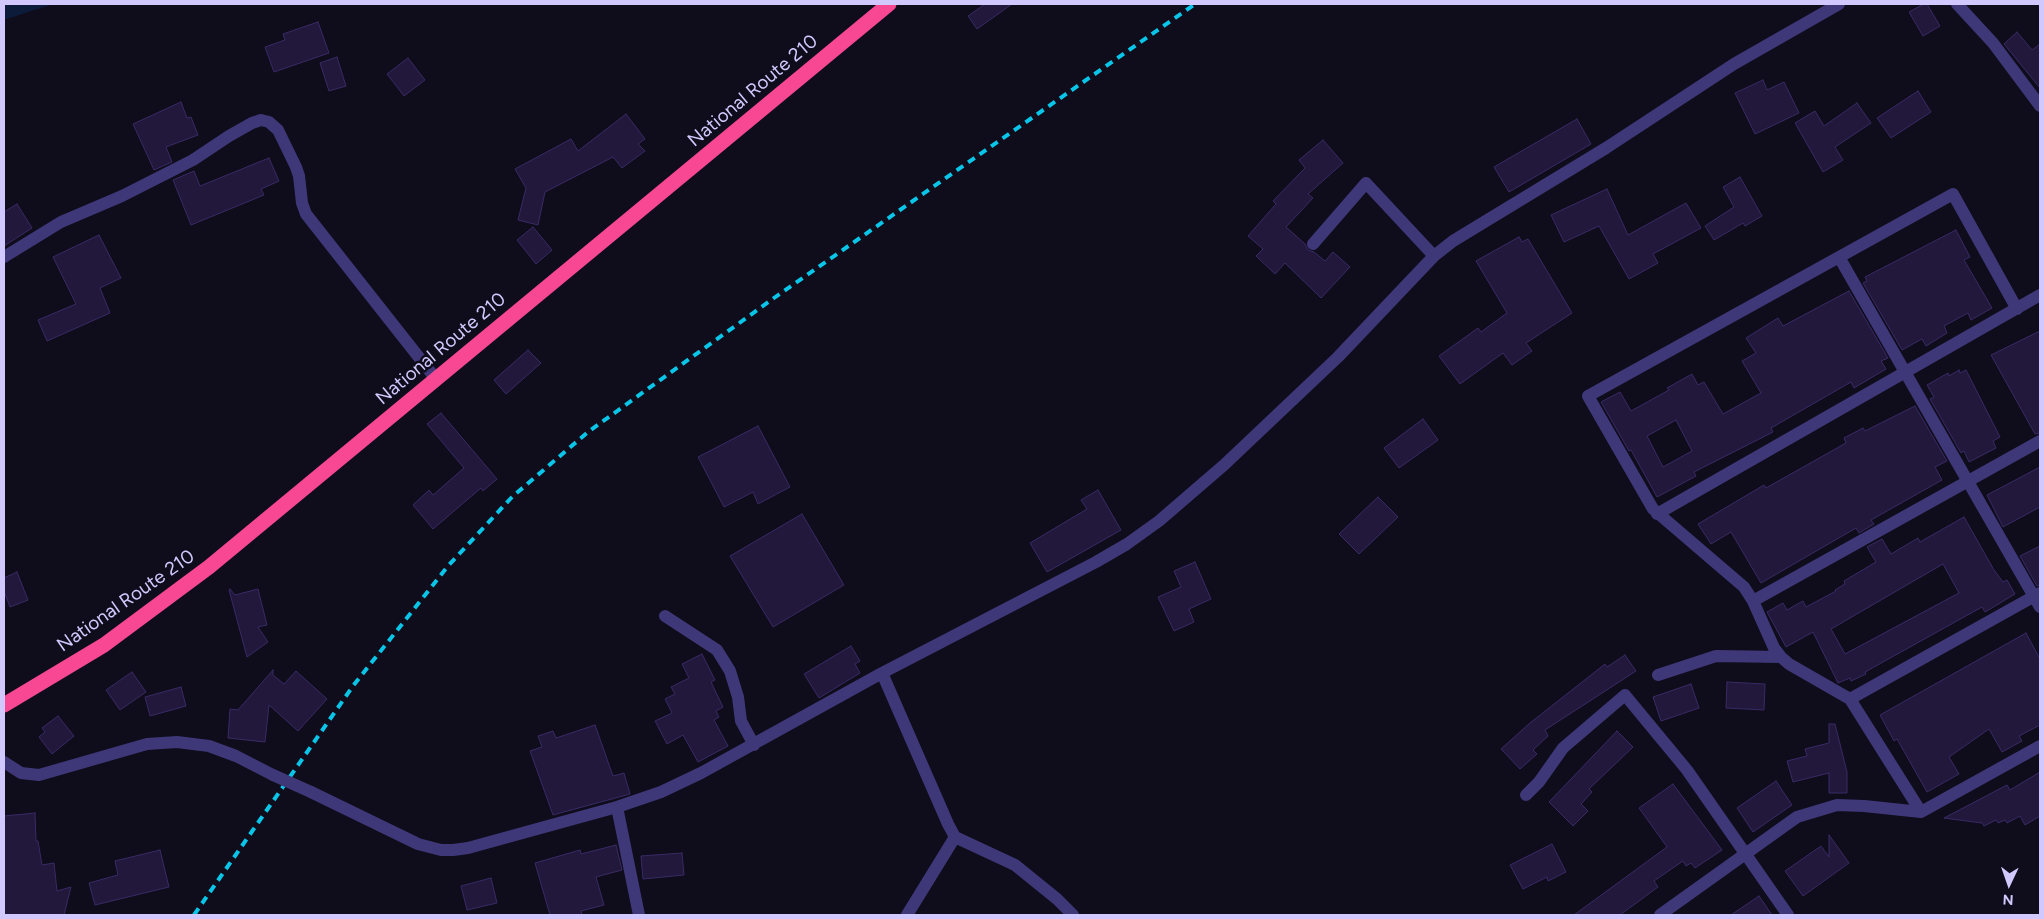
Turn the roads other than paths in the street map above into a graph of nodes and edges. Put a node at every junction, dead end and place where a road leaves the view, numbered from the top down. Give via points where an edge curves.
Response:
1 (889, 4) edge
2 (1839, 4) edge
3 (1957, 4) edge
4 (2040, 106) edge
5 (1312, 244) dead end
6 (1434, 256) junction
7 (4, 257) edge
8 (1839, 257) junction
9 (2040, 296) edge
10 (2017, 309) junction
11 (1905, 372) junction
12 (436, 379) junction
13 (2040, 441) edge
14 (1968, 481) junction
15 (1657, 514) junction
16 (2038, 599) edge
17 (1753, 601) junction
18 (665, 616) dead end
19 (1781, 657) junction
20 (882, 673) junction
21 (1658, 675) dead end
22 (1850, 699) junction
23 (4, 704) edge
24 (754, 745) junction
25 (2040, 746) edge
26 (4, 762) edge
27 (1526, 795) dead end
28 (617, 807) junction
29 (1921, 812) junction
30 (956, 837) junction
31 (1746, 856) junction
32 (1068, 914) edge
33 (639, 915) edge
34 (907, 915) edge
35 (1660, 915) edge
36 (1788, 915) edge

1 - 12 highway, National Route 210
2 - 6 street via 1734,64 1606,148 1453,240
3 - 4 street via 1993,43
5 - 6 street via 1366,183
6 - 20 street via 1338,357 1160,521 1096,562
7 - 12 street via 61,222 193,160 252,123 269,122 278,130 296,167 306,214
8 - 10 street via 1953,194
8 - 11 street
8 - 15 street via 1588,396
9 - 10 street
10 - 11 street
11 - 14 street
11 - 15 street
12 - 23 highway, National Route 210 via 177,593 104,645
13 - 14 street
14 - 16 street
14 - 17 street
15 - 17 street via 1735,578
16 - 22 street
17 - 19 street
18 - 24 street via 717,650 730,671 741,721
19 - 21 street via 1716,656
19 - 22 street
20 - 24 street
20 - 30 street
22 - 29 street
24 - 28 street via 683,782
25 - 29 street
26 - 28 street, bridge via 22,773 39,775 147,744 177,742 209,746 418,844 441,850 468,848
27 - 31 street via 1563,748 1625,695 1687,770
28 - 33 street
29 - 31 street via 1836,805 1797,817
30 - 32 street via 1016,865 1043,887
30 - 34 street
31 - 35 street
31 - 36 street

